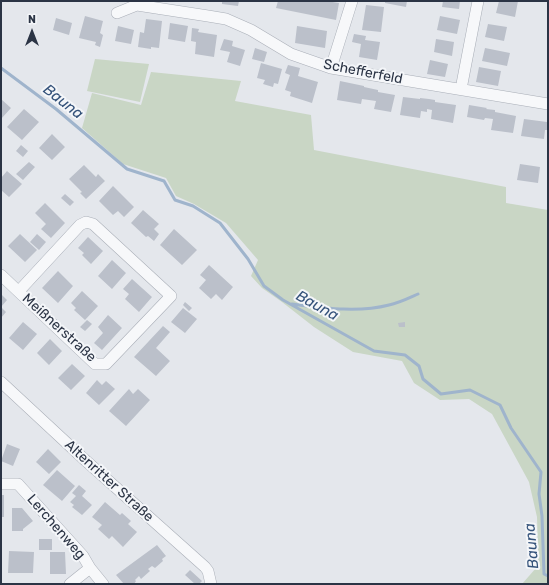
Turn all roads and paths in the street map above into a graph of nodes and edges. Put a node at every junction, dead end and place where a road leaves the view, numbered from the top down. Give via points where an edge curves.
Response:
1 (352, 1) edge
2 (478, 1) edge
3 (117, 13) dead end
4 (331, 68) junction
5 (461, 89) junction
6 (548, 104) edge
7 (1, 275) edge
8 (19, 292) junction
9 (1, 382) edge
10 (1, 484) edge
11 (90, 568) junction
12 (70, 584) edge
13 (103, 584) edge
14 (211, 584) edge

1 - 4 street
2 - 5 street
3 - 4 street, Schefferfeld via 137,5 226,19 251,30 291,54
4 - 5 street, Schefferfeld
5 - 6 street, Schefferfeld
7 - 8 street, Meißnerstraße
8 - 8 street, Meißnerstraße via 95,364 106,364 171,296 93,224 86,222 80,225
9 - 14 street, Altenritter Straße via 205,566
10 - 11 street, Lerchenweg via 18,484 83,556
11 - 12 street
11 - 13 street, Lerchenweg

